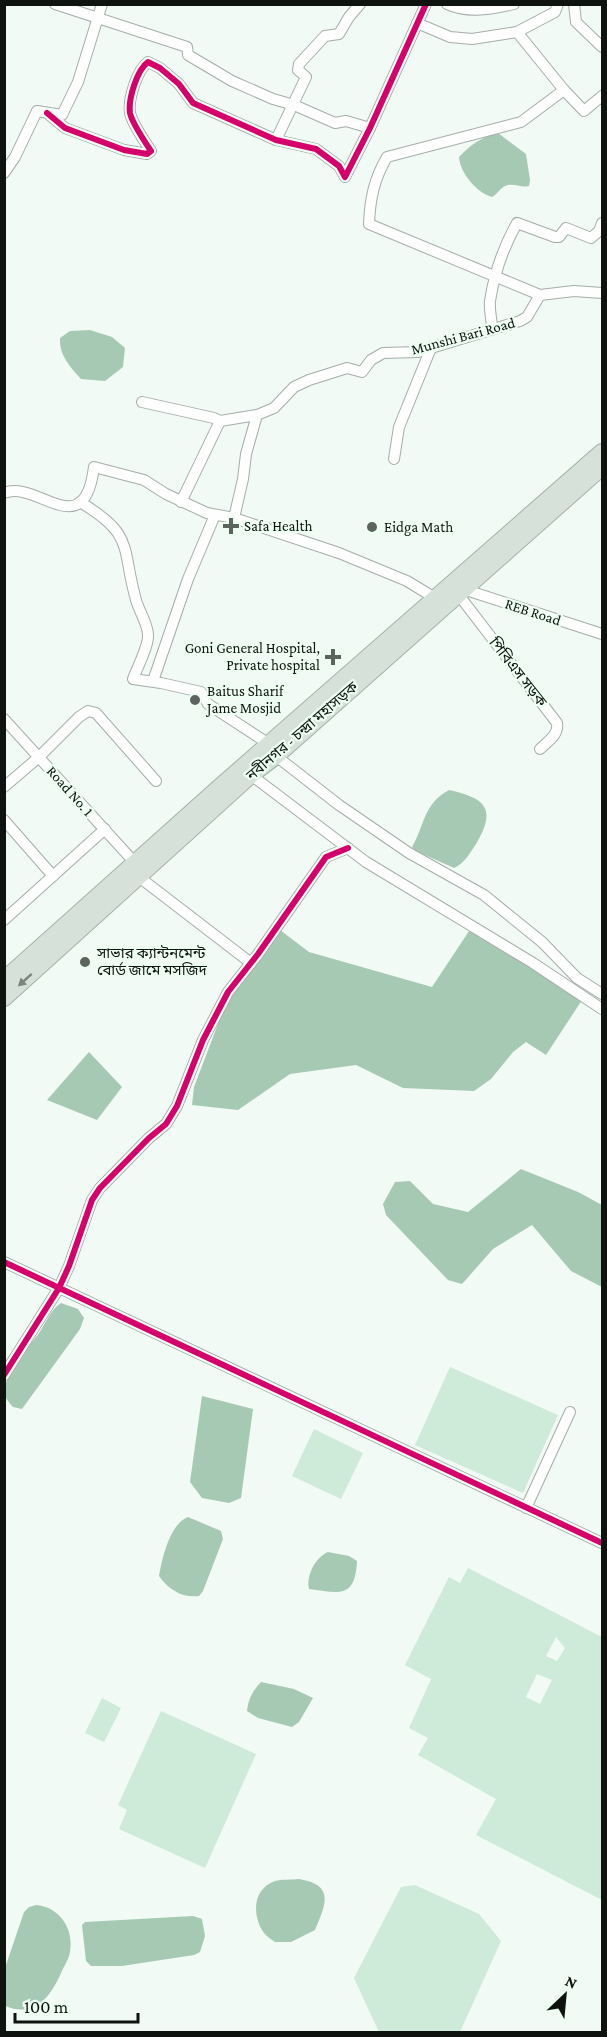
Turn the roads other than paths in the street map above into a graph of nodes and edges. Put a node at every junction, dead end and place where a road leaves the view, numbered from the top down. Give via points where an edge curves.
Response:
1 (55, 4) edge
2 (102, 4) edge
3 (360, 4) edge
4 (426, 4) edge
5 (447, 4) edge
6 (514, 4) edge
7 (558, 4) edge
8 (574, 4) edge
9 (98, 18) junction
10 (417, 23) junction
11 (517, 32) junction
12 (603, 47) edge
13 (564, 90) junction
14 (603, 96) edge
15 (294, 105) junction
16 (47, 113) junction
17 (370, 128) junction
18 (276, 140) junction
19 (4, 173) edge
20 (603, 223) edge
21 (496, 276) junction
22 (603, 293) edge
23 (540, 295) junction
24 (492, 329) junction
25 (431, 348) junction
26 (142, 402) dead end
27 (257, 415) junction
28 (220, 421) junction
29 (603, 452) edge
30 (394, 459) dead end
31 (601, 474) edge
32 (4, 493) edge
33 (80, 502) junction
34 (181, 502) junction
35 (215, 515) junction
36 (234, 518) junction
37 (460, 592) junction
38 (435, 598) junction
39 (603, 634) edge
40 (153, 681) junction
41 (4, 719) edge
42 (540, 749) dead end
43 (273, 750) junction
44 (39, 757) junction
45 (251, 775) junction
46 (156, 781) dead end
47 (4, 787) edge
48 (4, 820) edge
49 (105, 829) junction
50 (348, 848) junction
51 (137, 870) junction
52 (53, 876) junction
53 (4, 920) edge
54 (251, 963) junction
55 (4, 980) edge
56 (603, 994) edge
57 (4, 998) edge
58 (603, 1009) edge
59 (4, 1262) edge
60 (58, 1288) junction
61 (4, 1375) edge
62 (570, 1412) dead end
63 (526, 1508) junction
64 (603, 1543) edge

1 - 9 street
2 - 9 street
3 - 15 street via 339,34 326,36 299,64 298,70 306,77
4 - 10 street
5 - 6 street via 458,10 485,10
7 - 11 street via 555,12
8 - 12 street via 576,22
9 - 15 street via 187,47 188,56 232,81
9 - 16 street via 78,82 62,115
10 - 11 street via 450,37 472,39
10 - 17 street
11 - 13 street
13 - 14 street via 584,111
13 - 21 street via 521,122 387,157 377,174 369,224
15 - 17 street via 335,123 346,121
15 - 18 street
16 - 18 street via 64,128 124,150 147,154 151,150 130,114 132,92 148,62 179,84 193,103
16 - 19 street via 37,111
17 - 18 street via 345,177 339,166 316,150
20 - 21 street via 591,238 566,228 555,237 517,223
21 - 23 street
21 - 24 street via 489,303
22 - 23 street
23 - 24 street, Munshi Bari Road via 527,317
24 - 25 street, Munshi Bari Road
25 - 27 street, Munshi Bari Road via 383,353 362,372 347,368 309,380 294,387 274,408
25 - 30 street via 399,427
26 - 28 street
27 - 28 street
27 - 36 street
28 - 34 street
29 - 38 highway, নবীনগর - চন্দ্রা মহাসড়ক
31 - 37 highway, নবীনগর - চন্দ্রা মহাসড়ক
32 - 33 street via 14,489 62,506
33 - 34 street via 94,467 144,480
33 - 40 street via 107,520 123,538 148,636 133,679
34 - 35 street
35 - 36 street
35 - 40 street
36 - 38 street via 339,553 407,581
37 - 39 street, REB Road
37 - 42 street, পিবিএস সড়ক via 557,723 555,735
37 - 43 highway, নবীনগর - চন্দ্রা মহাসড়ক
38 - 43 highway, নবীনগর - চন্দ্রা মহাসড়ক
40 - 43 street via 201,692 208,704
41 - 44 street, Road No. 1
43 - 45 highway, নবীনগর - চন্দ্রা মহাসড়ক
43 - 51 highway, নবীনগর - চন্দ্রা মহাসড়ক
43 - 56 street via 339,805 409,853 484,895 542,942 577,978
44 - 46 street via 88,711 96,713
44 - 47 street
44 - 49 street, Road No. 1
45 - 50 street
45 - 51 highway, নবীনগর - চন্দ্রা মহাসড়ক
48 - 52 street
49 - 51 street, Road No. 1
49 - 52 street
50 - 54 street via 326,857
50 - 58 street
51 - 54 street, Road No. 1
51 - 55 highway, নবীনগর - চন্দ্রা মহাসড়ক
51 -> 57 highway, নবীনগর - চন্দ্রা মহাসড়ক
52 - 53 street
54 - 60 street via 228,992 166,1124 92,1200
59 - 60 street
60 - 61 street
60 - 63 street
62 - 63 street
63 - 64 street

